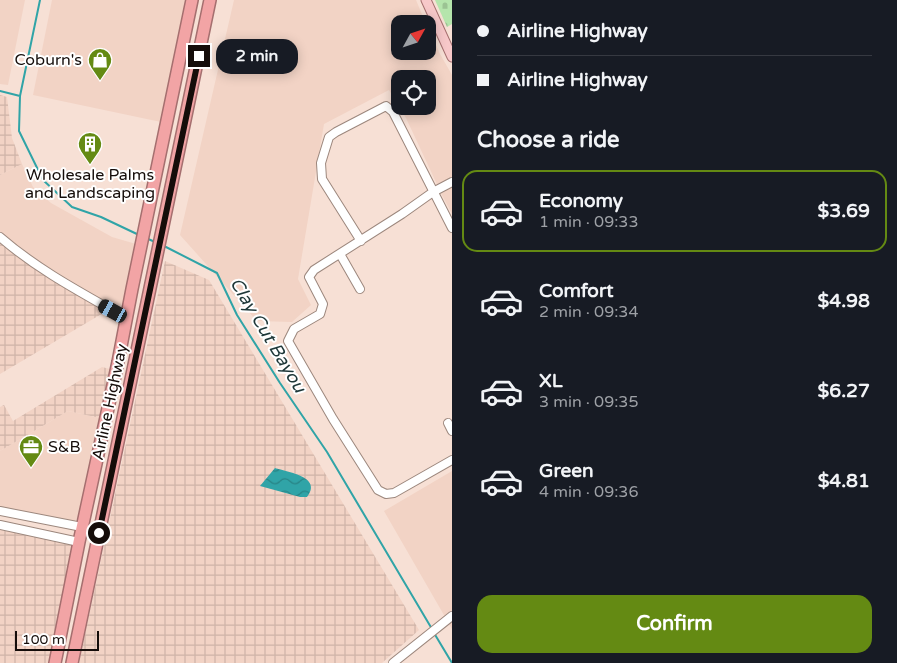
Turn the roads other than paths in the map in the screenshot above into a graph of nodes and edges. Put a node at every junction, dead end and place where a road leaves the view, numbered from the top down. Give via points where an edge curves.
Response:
1 (192, 0) edge
2 (210, 0) edge
3 (426, 0) edge
4 (452, 56) edge
5 (170, 105) junction
6 (188, 109) junction
7 (452, 182) edge
8 (433, 192) junction
9 (452, 228) edge
10 (0, 237) edge
11 (361, 241) junction
12 (340, 254) junction
13 (360, 289) dead end
14 (126, 318) junction
15 (144, 322) junction
16 (448, 423) dead end
17 (452, 431) edge
18 (452, 460) edge
19 (0, 511) edge
20 (14, 514) junction
21 (45, 520) junction
22 (0, 525) edge
23 (10, 527) junction
24 (82, 527) junction
25 (99, 533) junction
26 (41, 534) junction
27 (79, 542) junction
28 (96, 546) junction
29 (66, 614) junction
30 (449, 618) edge
31 (81, 619) junction
32 (55, 663) edge
33 (72, 663) edge
34 (393, 663) edge

1 - 5 highway, Airline Highway
2 - 6 highway, Airline Highway
3 - 4 main road
5 - 6 highway
5 - 14 highway, Airline Highway
6 - 15 highway, Airline Highway
7 - 8 street
8 - 9 street
8 - 11 street
8 - 11 street via 393,112 386,106 336,132 329,137 321,163 322,179
10 - 14 street via 61,282
11 - 12 street
12 - 13 street
12 - 18 street via 314,270 309,277 323,304 320,314 294,329 289,343 378,490 394,493
14 - 15 highway
14 - 24 highway, Airline Highway
15 - 25 highway, Airline Highway
16 - 17 street
19 - 20 street
20 - 21 street
20 - 23 street
21 - 24 street
21 - 26 street
22 - 23 street
23 - 26 street
24 - 25 highway
24 - 27 highway, Airline Highway
25 - 28 highway, Airline Highway
26 - 27 street
27 - 28 highway
27 - 29 highway, Airline Highway
28 - 31 highway, Airline Highway
29 - 31 highway
29 - 32 highway, Airline Highway
30 - 34 street
31 - 33 highway, Airline Highway

